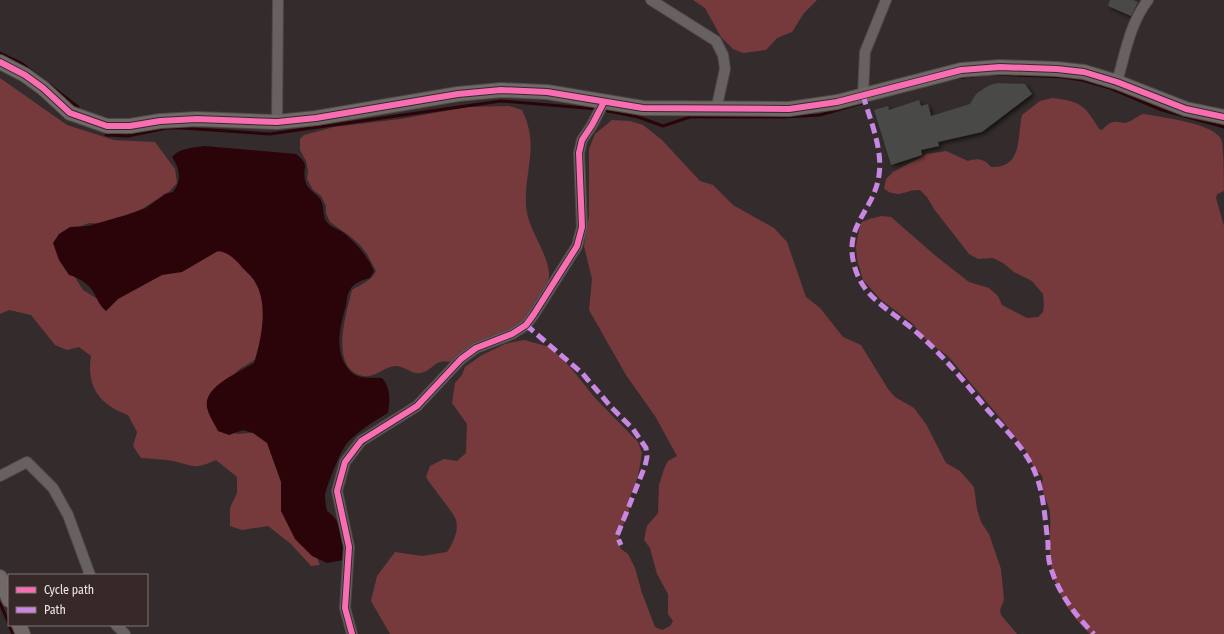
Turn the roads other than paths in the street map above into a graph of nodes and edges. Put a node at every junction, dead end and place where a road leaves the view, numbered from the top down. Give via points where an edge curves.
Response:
1 (278, 0) edge
2 (651, 0) edge
3 (886, 0) edge
4 (1148, 0) edge
5 (0, 62) edge
6 (1117, 82) junction
7 (863, 95) junction
8 (601, 107) junction
9 (716, 110) junction
10 (1224, 117) edge
11 (277, 122) junction
12 (0, 476) edge
13 (90, 574) edge
14 (0, 577) edge
15 (8, 597) edge
16 (117, 626) edge
17 (124, 634) edge
18 (352, 634) edge

1 - 11 street
2 - 9 street via 716,41 724,55 725,69
3 - 7 street via 865,52
4 - 6 street via 1131,33
5 - 11 street via 43,88 70,114 107,126 130,126 197,118
6 - 7 street via 1084,72 1057,69 982,67
6 - 10 street via 1186,109
7 - 9 street via 816,106 788,109
8 - 9 street
8 - 11 street via 547,92 501,90 458,94 316,118
8 - 18 street via 582,140 579,153 582,227 577,246 534,314 526,325 512,334 476,348 461,359 418,406 361,441 345,462 337,491 349,547 345,608
12 - 13 street via 27,462 52,488 68,515
14 - 15 street
16 - 17 street

